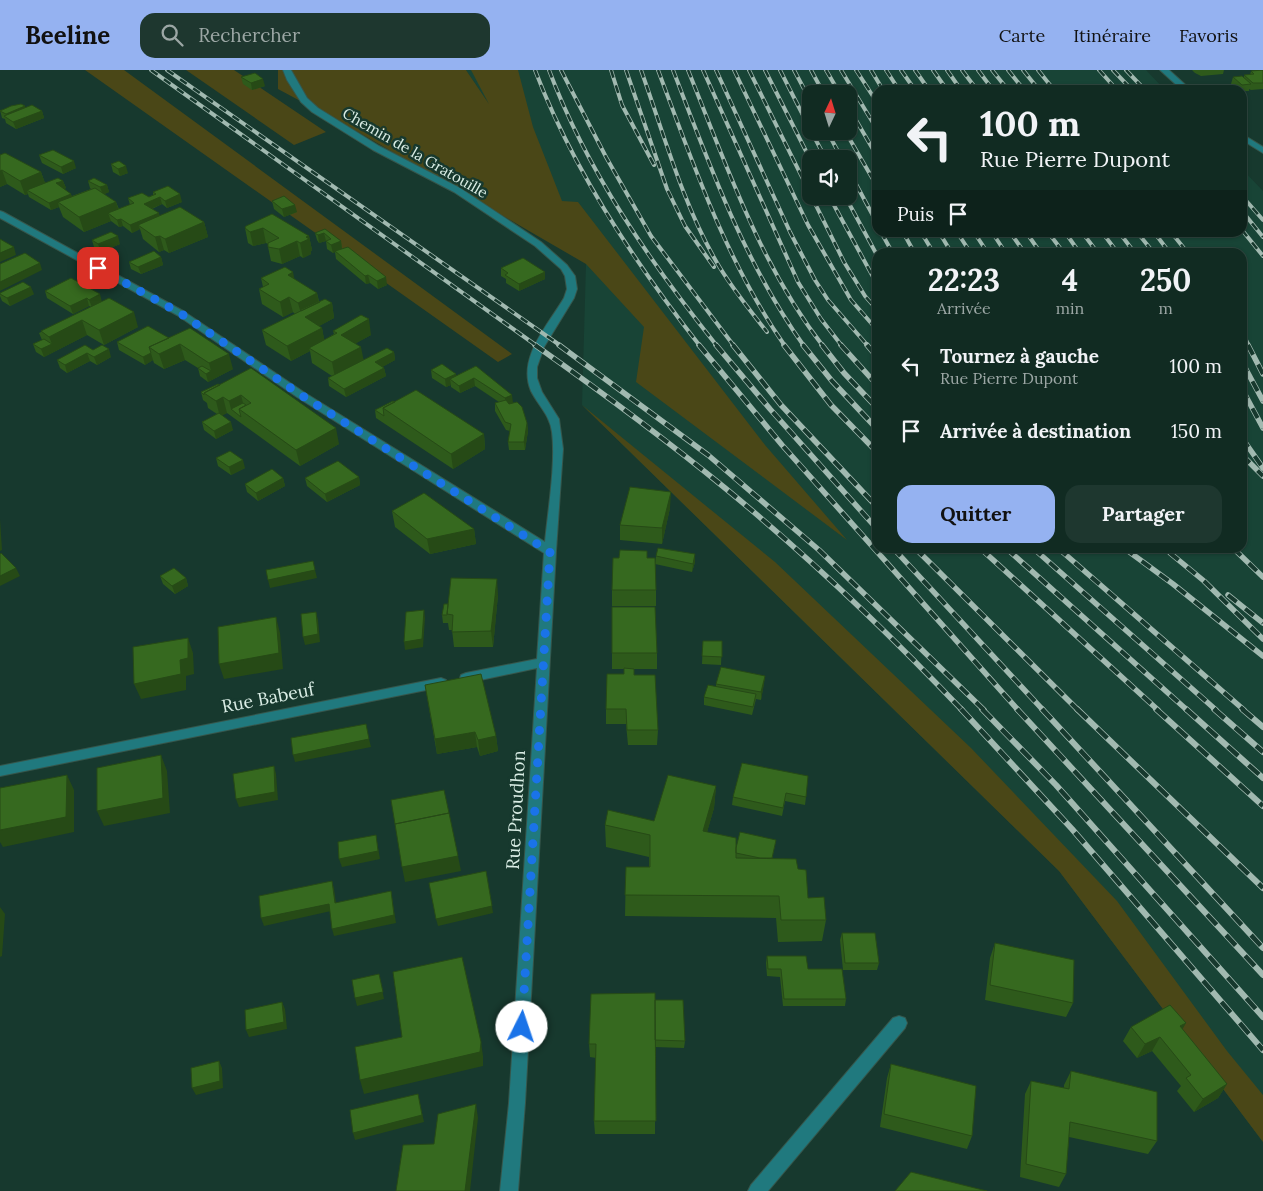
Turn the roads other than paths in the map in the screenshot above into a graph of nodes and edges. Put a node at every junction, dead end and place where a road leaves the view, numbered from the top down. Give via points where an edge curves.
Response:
1 (287, 70) edge
2 (1164, 70) edge
3 (1181, 85) edge
4 (1247, 140) edge
5 (1263, 152) edge
6 (0, 214) edge
7 (557, 430) joint
8 (550, 552) junction
9 (544, 662) junction
10 (0, 771) edge
11 (899, 1023) dead end
12 (509, 1191) edge
13 (757, 1191) edge

1 - 7 street, Chemin de la Gratouille via 304,100 315,110 376,148 457,190 538,244 564,267 570,276 572,289 539,347 532,367 537,392 548,407
2 - 3 street
4 - 5 street
6 - 8 street via 180,313 301,395
7 - 8 street, Rue Proudhon via 557,480
8 - 9 street, Rue Proudhon
9 - 10 street, Rue Babeuf
9 - 12 street, Rue Proudhon
11 - 13 street

